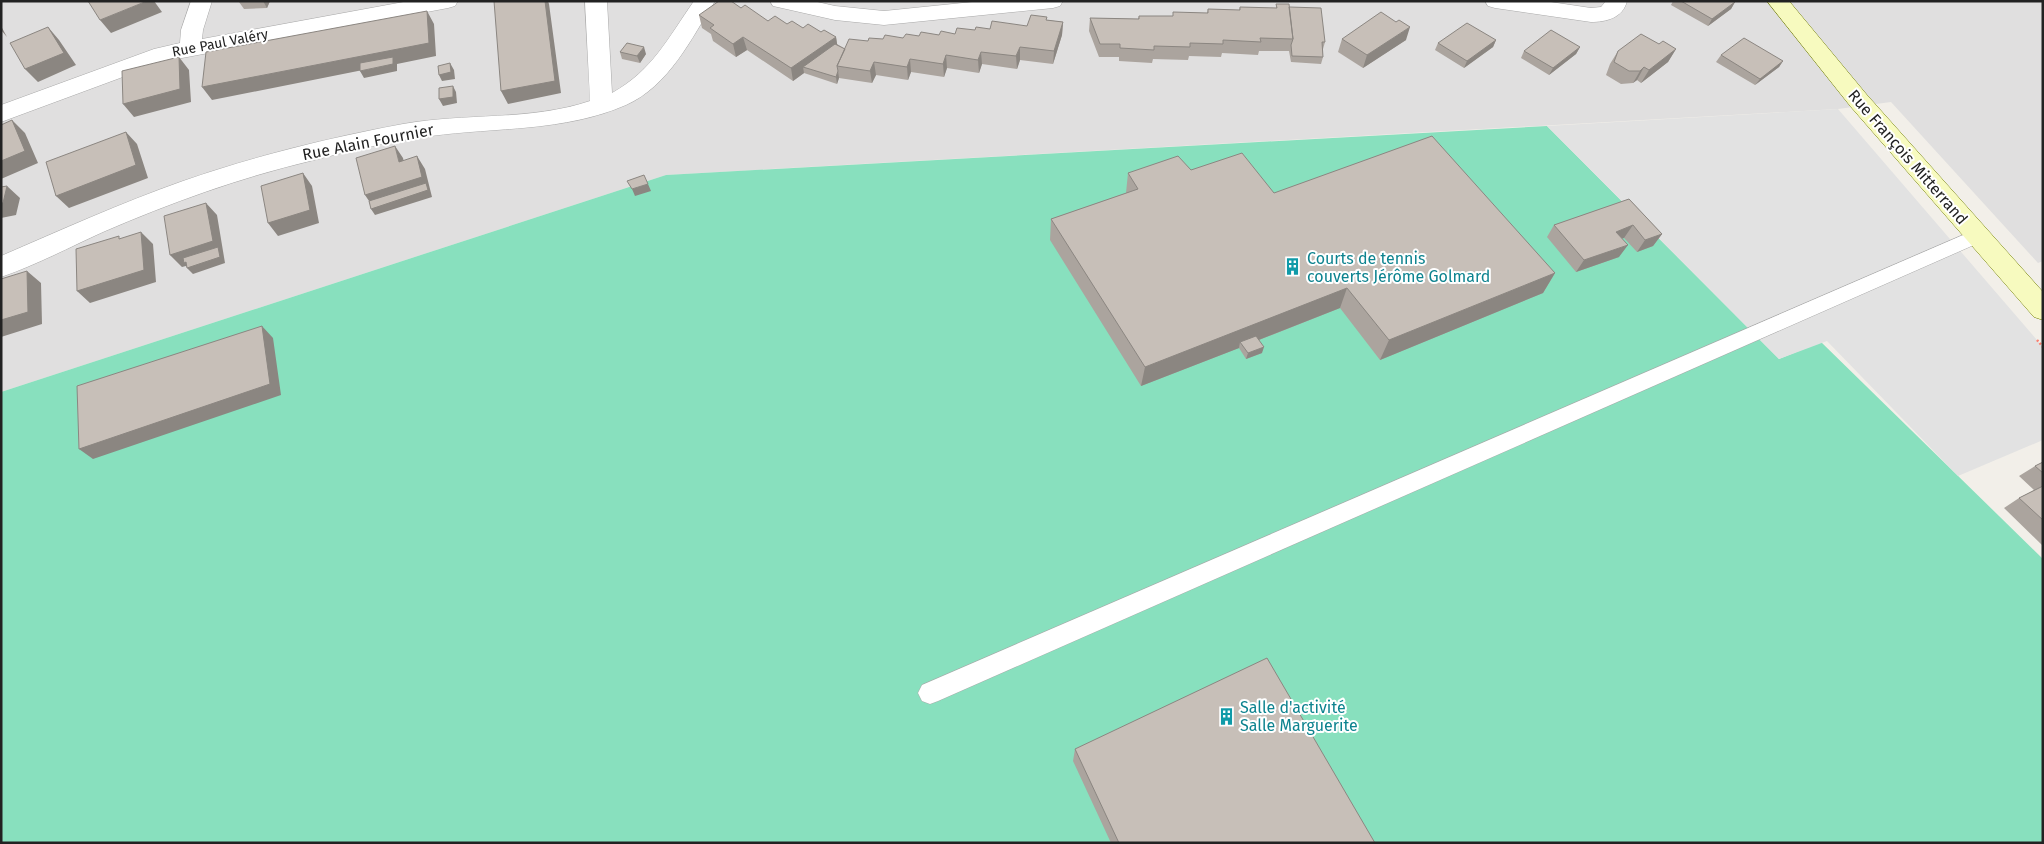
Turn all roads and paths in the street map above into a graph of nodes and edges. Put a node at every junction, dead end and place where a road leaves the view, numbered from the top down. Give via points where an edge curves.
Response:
1 (202, 1) edge
2 (448, 1) edge
3 (596, 1) edge
4 (705, 1) edge
5 (780, 1) edge
6 (1053, 1) edge
7 (1495, 1) edge
8 (1617, 1) edge
9 (1777, 1) edge
10 (190, 48) junction
11 (602, 106) junction
12 (1, 114) edge
13 (1977, 236) junction
14 (1, 267) edge
15 (2043, 310) edge
16 (930, 693) dead end

1 - 10 street via 192,30
2 - 10 street, Rue Paul Valéry
3 - 11 street
4 - 11 street, Rue Alain Fournier via 659,71
5 - 6 street via 835,13 884,18
7 - 8 street via 1591,15 1612,10
9 - 13 street, Rue François Mitterrand
10 - 12 street, Rue Paul Valéry via 162,54
11 - 14 street, Rue Alain Fournier via 547,120 407,131 256,166 82,230
13 - 15 street, Rue François Mitterrand
13 - 16 lane

